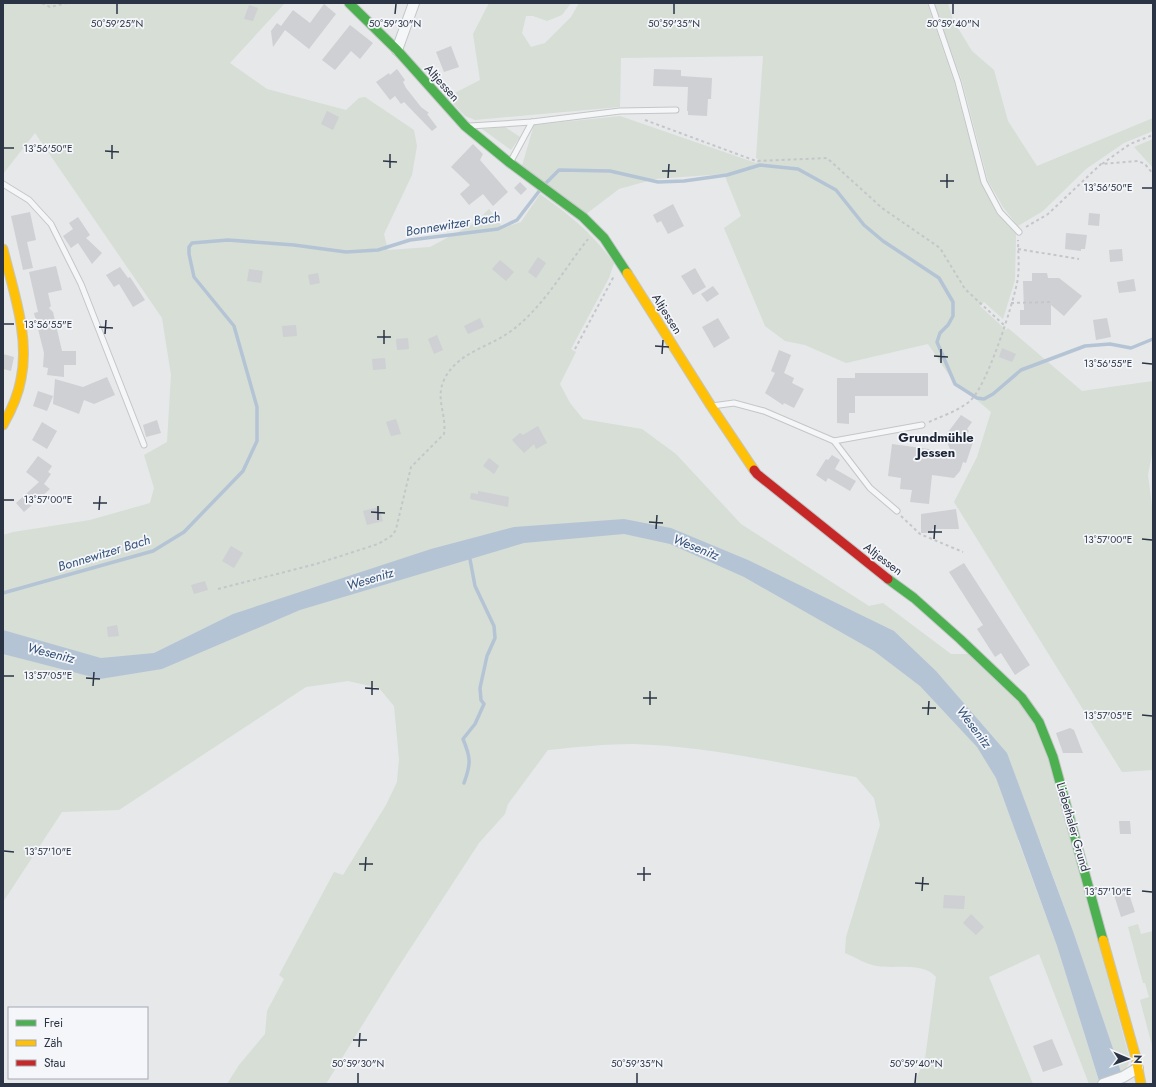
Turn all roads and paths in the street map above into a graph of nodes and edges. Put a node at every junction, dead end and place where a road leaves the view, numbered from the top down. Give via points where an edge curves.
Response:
1 (42, 3) edge
2 (67, 3) edge
3 (348, 3) edge
4 (414, 3) edge
5 (931, 3) edge
6 (397, 50) junction
7 (676, 110) dead end
8 (642, 119) dead end
9 (532, 122) junction
10 (465, 126) junction
11 (1153, 134) edge
12 (510, 163) junction
13 (1101, 164) junction
14 (1153, 174) edge
15 (3, 184) edge
16 (595, 230) junction
17 (1019, 232) junction
18 (3, 249) edge
19 (1018, 249) junction
20 (1079, 259) dead end
21 (621, 264) junction
22 (1050, 302) dead end
23 (1012, 303) junction
24 (1005, 326) junction
25 (575, 349) dead end
26 (711, 406) junction
27 (3, 425) edge
28 (922, 425) joint
29 (834, 441) junction
30 (144, 445) dead end
31 (897, 511) joint
32 (964, 552) dead end
33 (218, 589) dead end
34 (960, 639) joint
35 (1138, 1068) junction
36 (1103, 1084) edge
37 (1140, 1084) edge

1 - 2 path via 50,7
3 - 6 street, Altjessen
4 - 6 street
5 - 17 lane via 958,82 984,182 1000,212
6 - 10 street, Altjessen
7 - 9 lane via 620,111
8 - 24 path via 756,161 828,158 882,208 940,248 965,288
9 - 10 lane
9 - 12 lane
10 - 12 street, Altjessen
11 - 13 path via 1130,144
12 - 16 street, Altjessen via 583,217
13 - 14 path via 1138,161 1145,164
13 - 17 path via 1048,214
15 - 30 lane via 29,200 51,224 81,284
16 - 21 street, Altjessen via 604,238
16 - 33 path via 531,314 502,337 469,353 448,371 440,391 444,434 411,467 393,535 378,544 322,562
17 - 19 path
18 - 27 street via 21,334 23,356 22,378
19 - 20 path
19 - 23 path via 1017,281
21 - 25 path
21 - 26 street, Altjessen
22 - 23 path
23 - 24 path
24 - 28 path via 980,387 970,401
26 - 29 lane via 734,402 764,411
26 - 34 street, Altjessen via 757,474 914,598
28 - 29 lane
29 - 31 lane via 870,488
31 - 32 path via 920,534
34 - 35 street, Liebethaler Grund via 1022,698 1039,722 1053,757 1070,816
35 - 36 street
35 - 37 street, Liebethaler Grund

